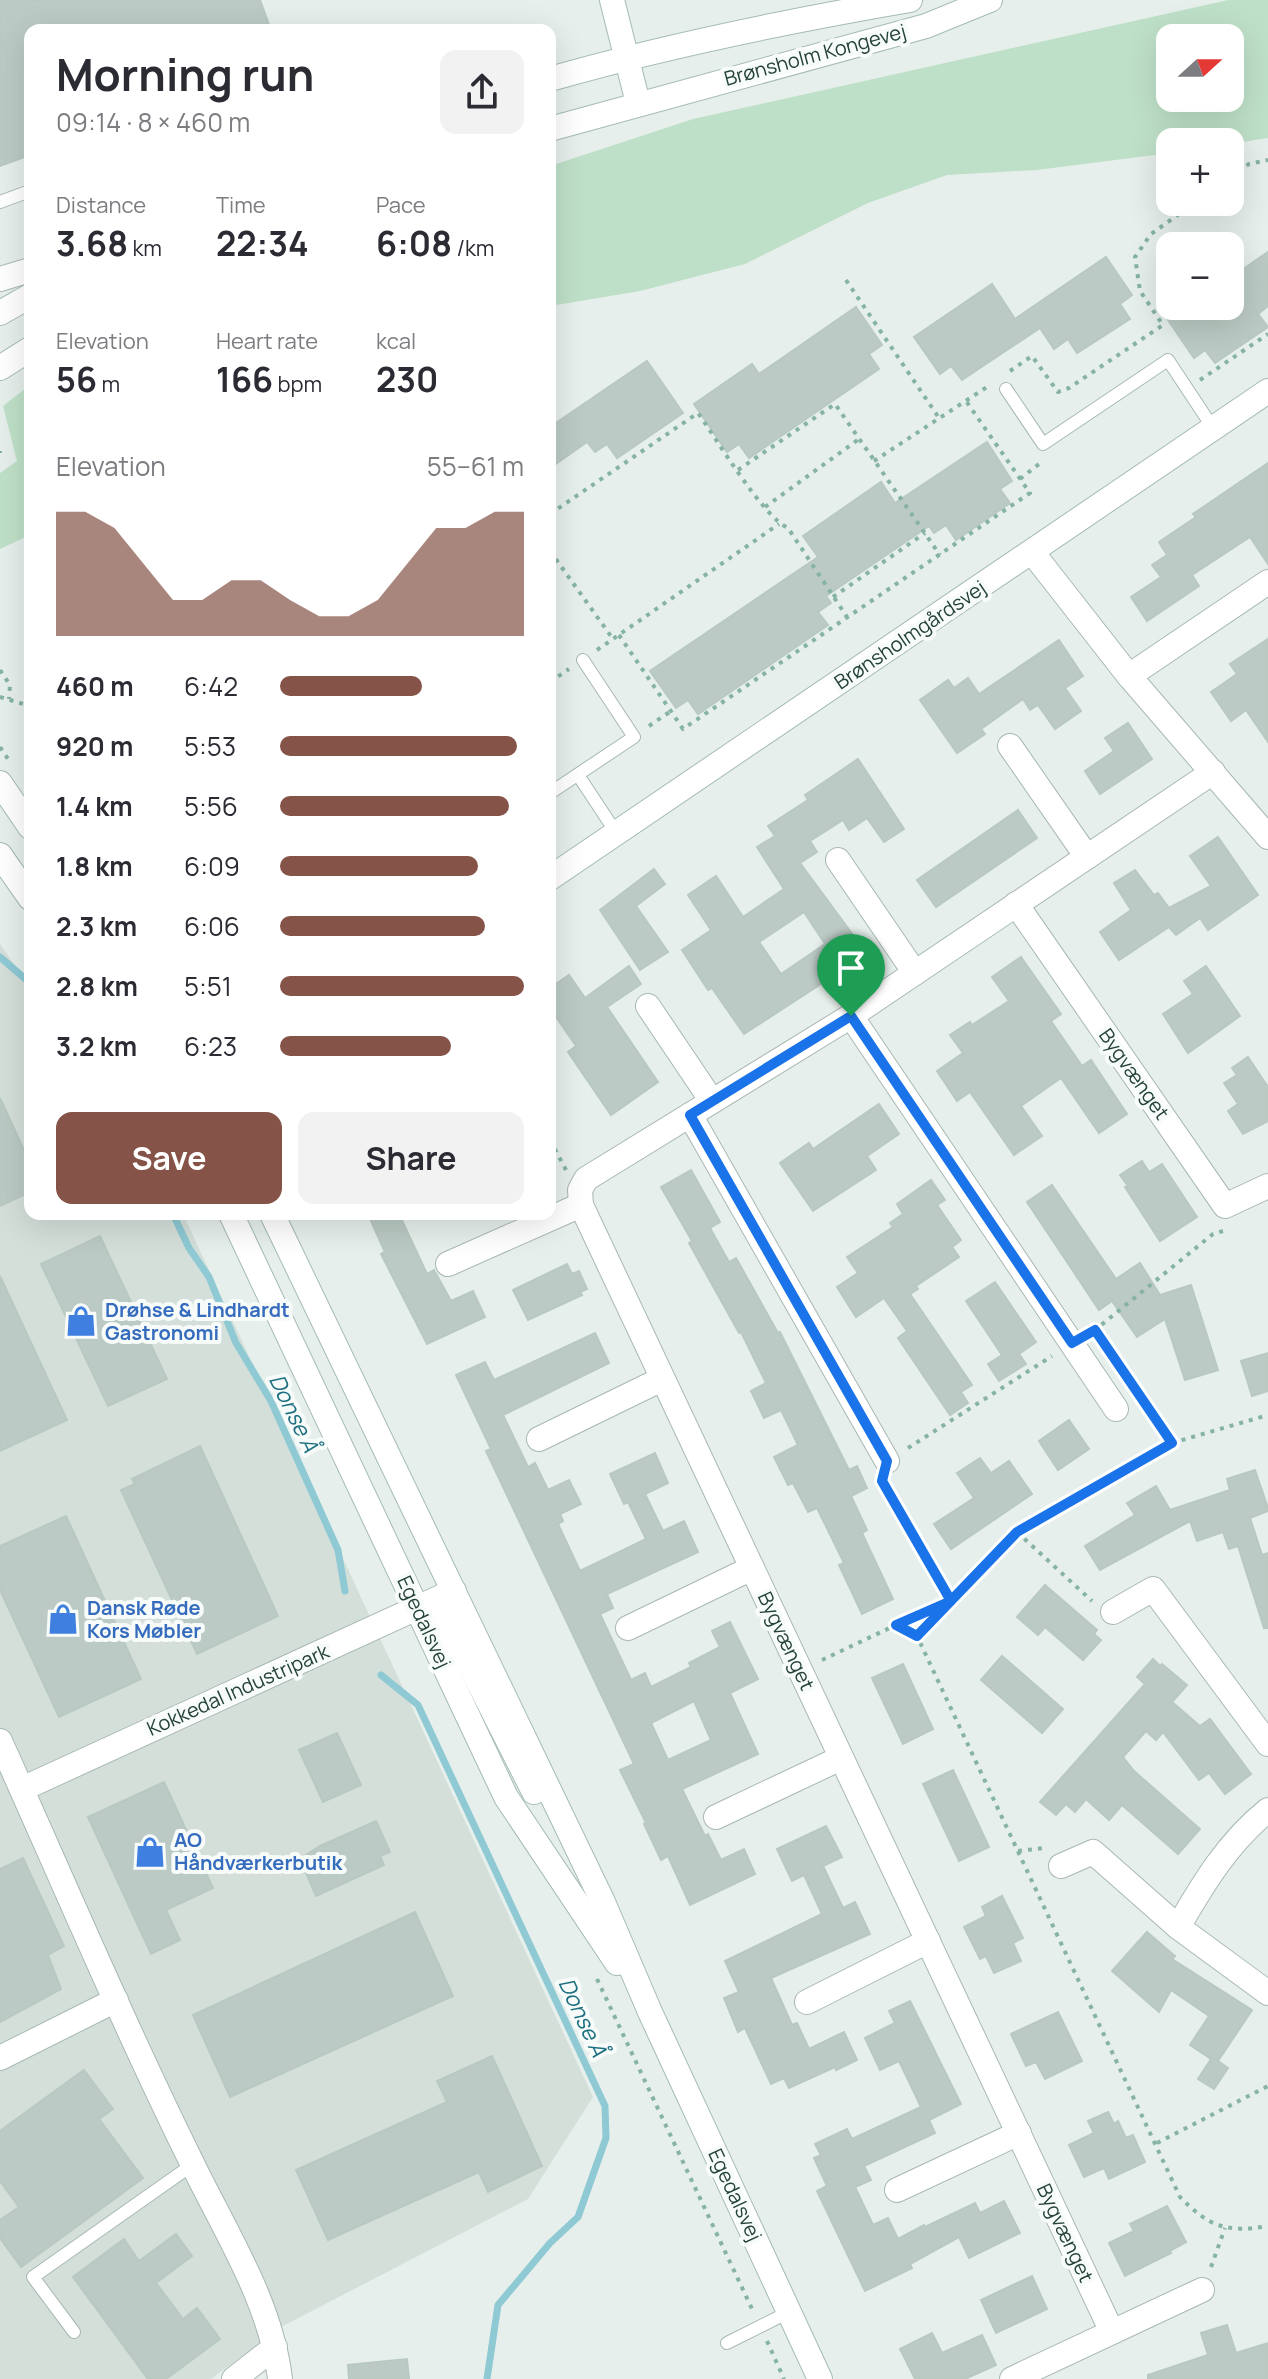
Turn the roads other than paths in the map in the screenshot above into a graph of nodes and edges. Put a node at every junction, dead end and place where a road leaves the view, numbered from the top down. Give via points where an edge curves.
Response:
1 (612, 0) edge
2 (910, 0) edge
3 (990, 0) edge
4 (626, 57) junction
5 (556, 77) edge
6 (638, 103) junction
7 (556, 127) edge
8 (24, 193) edge
9 (0, 202) edge
10 (24, 272) edge
11 (0, 279) edge
12 (24, 299) edge
13 (0, 313) edge
14 (24, 353) edge
15 (0, 368) edge
16 (1006, 389) dead end
17 (1268, 391) edge
18 (1213, 428) junction
19 (1032, 552) junction
20 (1268, 582) edge
21 (583, 660) road end
22 (1129, 676) junction
23 (1010, 746) dead end
24 (1213, 772) junction
25 (578, 775) junction
26 (0, 783) edge
27 (556, 789) edge
28 (24, 818) edge
29 (617, 834) junction
30 (1268, 837) edge
31 (0, 855) edge
32 (1087, 857) junction
33 (838, 860) dead end
34 (556, 874) edge
35 (24, 889) edge
36 (1016, 904) junction
37 (915, 973) junction
38 (648, 1006) dead end
39 (851, 1016) junction
40 (712, 1101) junction
41 (690, 1115) junction
42 (1268, 1186) edge
43 (581, 1205) junction
44 (556, 1216) edge
45 (234, 1220) edge
46 (275, 1220) edge
47 (547, 1220) edge
48 (448, 1264) dead end
49 (662, 1379) junction
50 (1116, 1409) dead end
51 (539, 1439) dead end
52 (887, 1461) road end
53 (752, 1568) junction
54 (454, 1591) junction
55 (417, 1609) junction
56 (1113, 1612) road end
57 (628, 1628) dead end
58 (0, 1741) edge
59 (1268, 1744) edge
60 (841, 1758) junction
61 (11, 1777) edge
62 (1268, 1810) edge
63 (716, 1817) dead end
64 (573, 1840) junction
65 (1061, 1866) dead end
66 (1178, 1927) junction
67 (928, 1941) junction
68 (1268, 1993) edge
69 (116, 2000) junction
70 (807, 2002) dead end
71 (650, 2012) junction
72 (0, 2058) edge
73 (1019, 2133) junction
74 (192, 2165) junction
75 (897, 2190) dead end
76 (1202, 2290) road end
77 (789, 2312) junction
78 (74, 2332) dead end
79 (1112, 2332) junction
80 (727, 2343) dead end
81 (275, 2347) junction
82 (234, 2379) edge
83 (280, 2379) edge
84 (820, 2379) edge
85 (1012, 2379) edge

1 - 4 street
2 - 4 street, Brønsholm Kongevej via 749,28
3 - 6 street, Brønsholm Kongevej via 926,26
4 - 5 street, Brønsholm Kongevej
4 - 6 street
6 - 7 street, Brønsholm Kongevej
8 - 9 lane
10 - 11 street
12 - 13 street
14 - 15 street
16 - 18 lane via 1043,444 1168,360
17 - 18 street, Brønsholmgårdsvej
18 - 19 street, Brønsholmgårdsvej
19 - 22 street
19 - 29 street, Brønsholmgårdsvej
20 - 22 street
21 - 25 lane via 634,737
22 - 24 street
23 - 32 street
24 - 30 street
24 - 32 street
25 - 27 lane
25 - 29 lane
26 - 28 street
29 - 34 street, Brønsholmgårdsvej
31 - 35 street
32 - 36 street
33 - 37 street
36 - 37 street
36 - 42 street, Bygvænget via 1225,1206
37 - 39 street
38 - 40 street
39 - 40 street
39 - 50 street
40 - 41 street
41 - 43 street via 586,1179
41 - 52 street
43 - 44 street
43 - 49 street, Bygvænget
45 - 55 street, Egedalsvej
46 - 54 street, Egedalsvej
47 - 48 street
49 - 51 street
49 - 53 street, Bygvænget
53 - 57 street, Bygvænget
53 - 60 street, Bygvænget
54 - 55 street, Kokkedal Industripark
54 - 64 street, Egedalsvej
55 - 61 street, Kokkedal Industripark
55 - 64 street via 446,1618 532,1789
55 - 71 street, Egedalsvej via 506,1797
56 - 59 street via 1153,1589
58 - 61 street
60 - 63 street
60 - 67 street, Bygvænget
61 - 69 street
62 - 66 street via 1210,1872
64 - 71 street, Egedalsvej
65 - 66 street via 1093,1852
66 - 68 street
67 - 70 street
67 - 73 street, Bygvænget
69 - 72 street
69 - 74 street
71 - 77 street, Egedalsvej
73 - 75 street
73 - 79 street, Bygvænget
74 - 78 lane via 33,2277
74 - 81 street via 253,2288
76 - 79 street
77 - 80 lane
77 - 84 street, Egedalsvej
79 - 85 street
81 - 82 street
81 - 83 street

